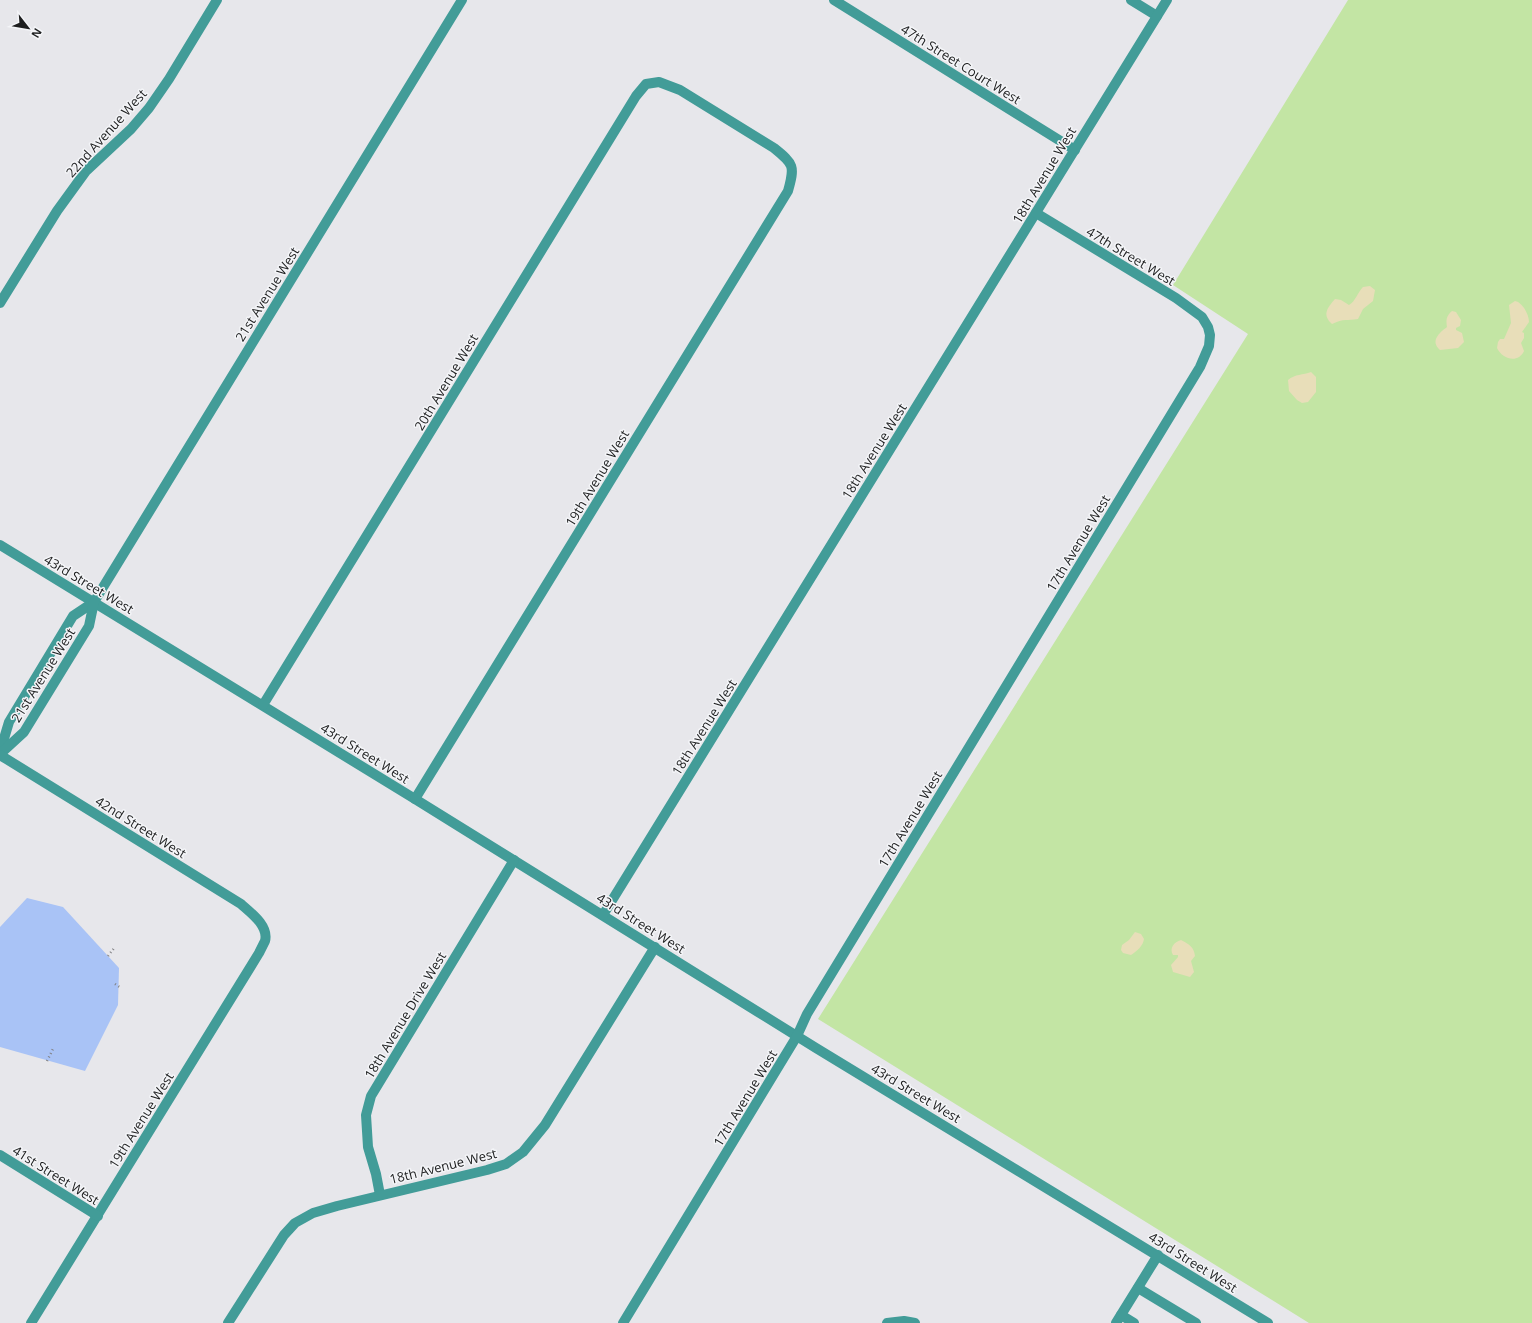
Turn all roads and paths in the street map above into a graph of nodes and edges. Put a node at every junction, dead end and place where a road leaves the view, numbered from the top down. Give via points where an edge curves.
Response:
1 (217, 0) edge
2 (462, 0) edge
3 (834, 0) edge
4 (1131, 0) edge
5 (1167, 0) edge
6 (1157, 16) junction
7 (659, 82) joint
8 (1075, 150) junction
9 (1036, 213) junction
10 (0, 303) edge
11 (1208, 327) joint
12 (0, 545) edge
13 (94, 602) junction
14 (263, 705) junction
15 (0, 753) edge
16 (416, 799) junction
17 (514, 860) junction
18 (603, 915) junction
19 (263, 927) joint
20 (655, 947) junction
21 (115, 948) dead end
22 (108, 956) dead end
23 (115, 984) dead end
24 (121, 988) dead end
25 (797, 1036) junction
26 (53, 1050) dead end
27 (47, 1061) dead end
28 (0, 1155) edge
29 (380, 1195) junction
30 (98, 1216) junction
31 (1158, 1255) junction
32 (1138, 1288) junction
33 (1119, 1319) edge
34 (31, 1323) edge
35 (228, 1323) edge
36 (623, 1323) edge
37 (887, 1323) edge
38 (915, 1323) edge
39 (1134, 1323) edge
40 (1196, 1323) edge
41 (1268, 1323) edge

1 - 10 street, 22nd Avenue West via 149,108 131,129 86,171 57,211
2 - 13 street, 21st Avenue West
3 - 8 street, 47th Street Court West
4 - 6 street
5 - 6 street, 18th Avenue West
6 - 8 street, 18th Avenue West
7 - 14 street, 20th Avenue West via 646,84 636,96
7 - 16 street, 19th Avenue West via 680,90 788,159 793,173 788,191
8 - 9 street, 18th Avenue West
9 - 11 street, 47th Street West via 1176,298 1202,317
9 - 18 street, 18th Avenue West
11 - 25 street, 17th Avenue West via 1209,346 1200,367 807,1014
12 - 13 street, 43rd Street West
13 - 14 street, 43rd Street West
13 - 15 street, 21st Avenue West via 89,626 24,732
13 - 15 street, 21st Avenue West via 73,616 9,722
14 - 16 street, 43rd Street West
15 - 19 street, 42nd Street West via 241,904
16 - 17 street, 43rd Street West
17 - 18 street, 43rd Street West
17 - 29 street, 18th Avenue Drive West via 371,1096 366,1115 368,1147
18 - 20 street, 43rd Street West
19 - 30 street, 19th Avenue West via 265,940 259,953
20 - 25 street, 43rd Street West
20 - 29 street, 18th Avenue West via 545,1125 523,1152 506,1164 487,1170
21 - 22 path
23 - 24 path
25 - 31 street, 43rd Street West
25 - 36 street, 17th Avenue West
26 - 27 path
28 - 30 street, 41st Street West
29 - 35 street, 18th Avenue West via 313,1213 295,1223 279,1242
30 - 34 street, 19th Avenue West
31 - 32 street
31 - 41 street, 43rd Street West
32 - 33 street
32 - 40 street
33 - 39 street
37 - 38 street

